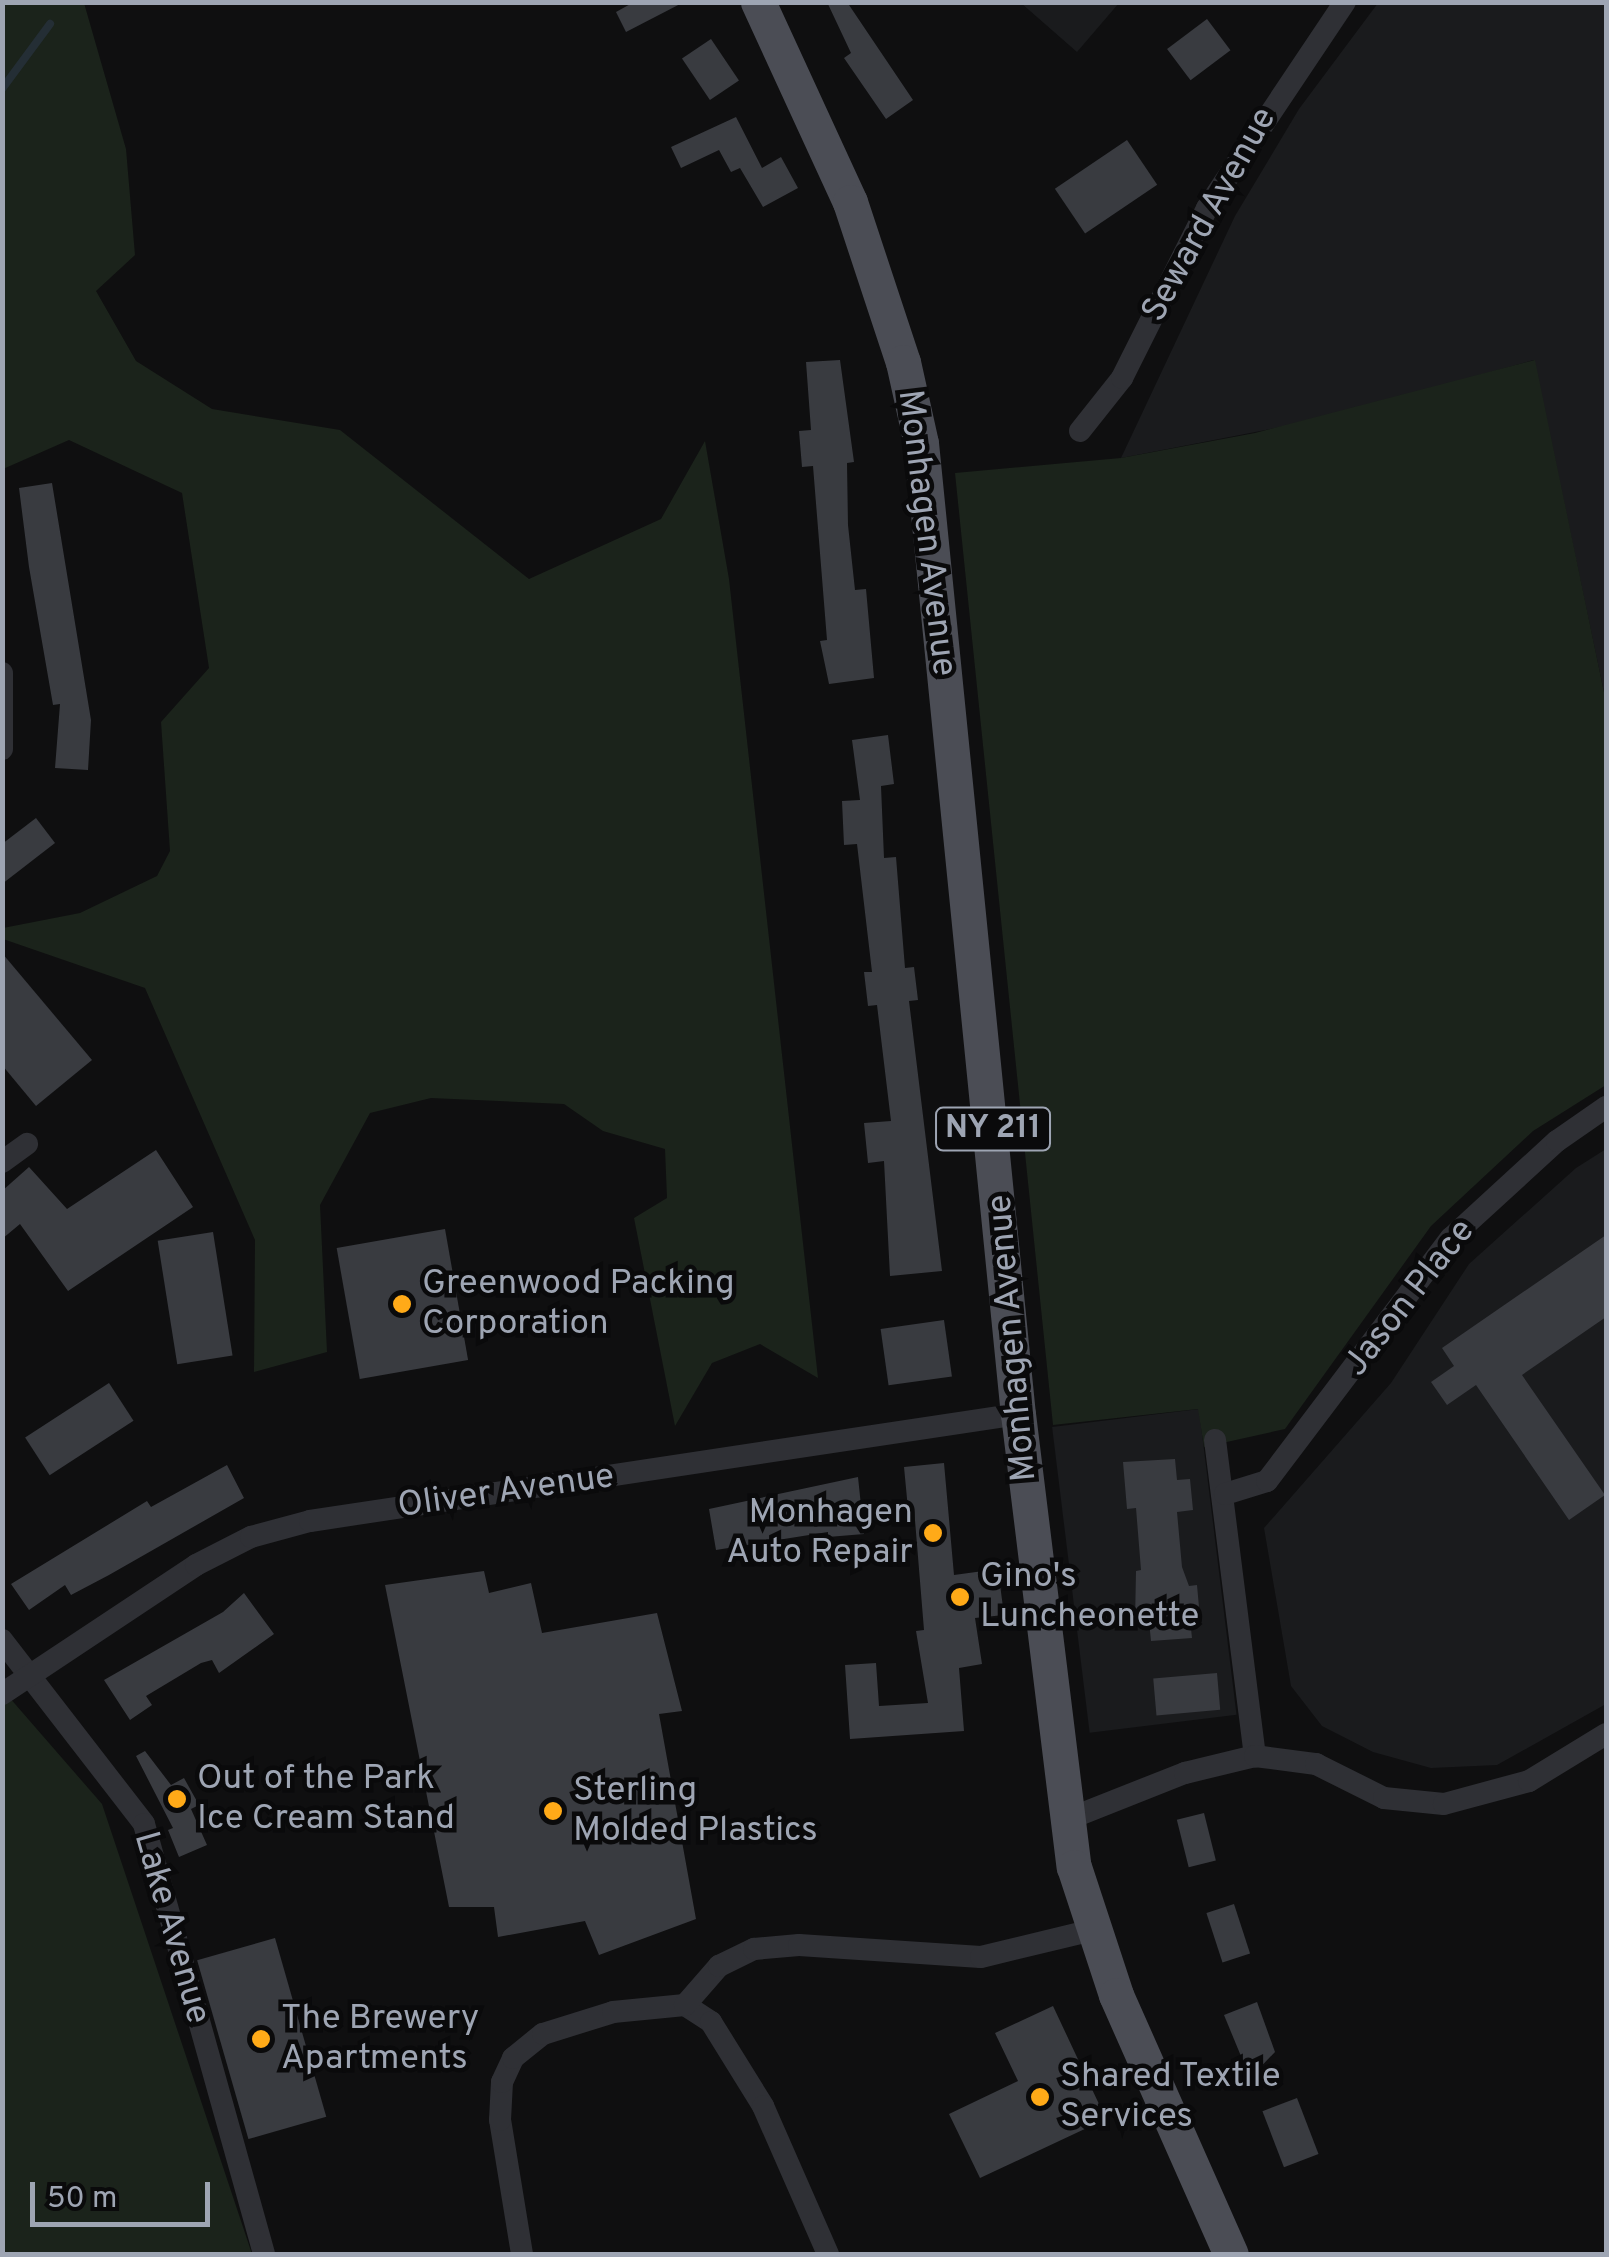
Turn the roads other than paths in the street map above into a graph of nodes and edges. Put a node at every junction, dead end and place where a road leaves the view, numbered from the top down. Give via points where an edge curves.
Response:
1 (758, 2) edge
2 (1345, 2) edge
3 (1080, 431) dead end
4 (2, 673) edge
5 (2, 749) edge
6 (1606, 1107) edge
7 (27, 1144) dead end
8 (2, 1162) edge
9 (1018, 1414) junction
10 (1216, 1440) dead end
11 (1224, 1494) junction
12 (2, 1640) edge
13 (34, 1676) junction
14 (2, 1694) edge
15 (1606, 1734) edge
16 (1254, 1756) junction
17 (1066, 1820) junction
18 (1093, 1930) junction
19 (686, 2005) junction
20 (264, 2254) edge
21 (522, 2254) edge
22 (828, 2254) edge
23 (1231, 2254) edge

1 - 9 main road, Monhagen Avenue / NY 211 via 850,202 903,362 921,442
2 - 3 street, Seward Avenue via 1206,208 1122,378
4 - 5 street
6 - 11 street, Jason Place via 1557,1141 1450,1238 1267,1480
7 - 8 street
9 - 13 street, Oliver Avenue via 310,1521 251,1537 196,1565
9 - 17 main road, Monhagen Avenue / NY 211
10 - 11 street
11 - 16 street
12 - 13 street, Lake Avenue
13 - 14 street, Oliver Avenue
13 - 20 street, Lake Avenue via 144,1824
15 - 16 street via 1529,1781 1444,1804 1384,1798 1316,1764
16 - 17 street via 1185,1772
17 - 18 main road, Monhagen Avenue / NY 211
18 - 19 street via 981,1957 800,1945 754,1949 719,1966
18 - 23 main road, Monhagen Avenue / NY 211
19 - 21 street via 613,2012 524,2045 502,2082 500,2120
19 - 22 street via 711,2022 764,2106

